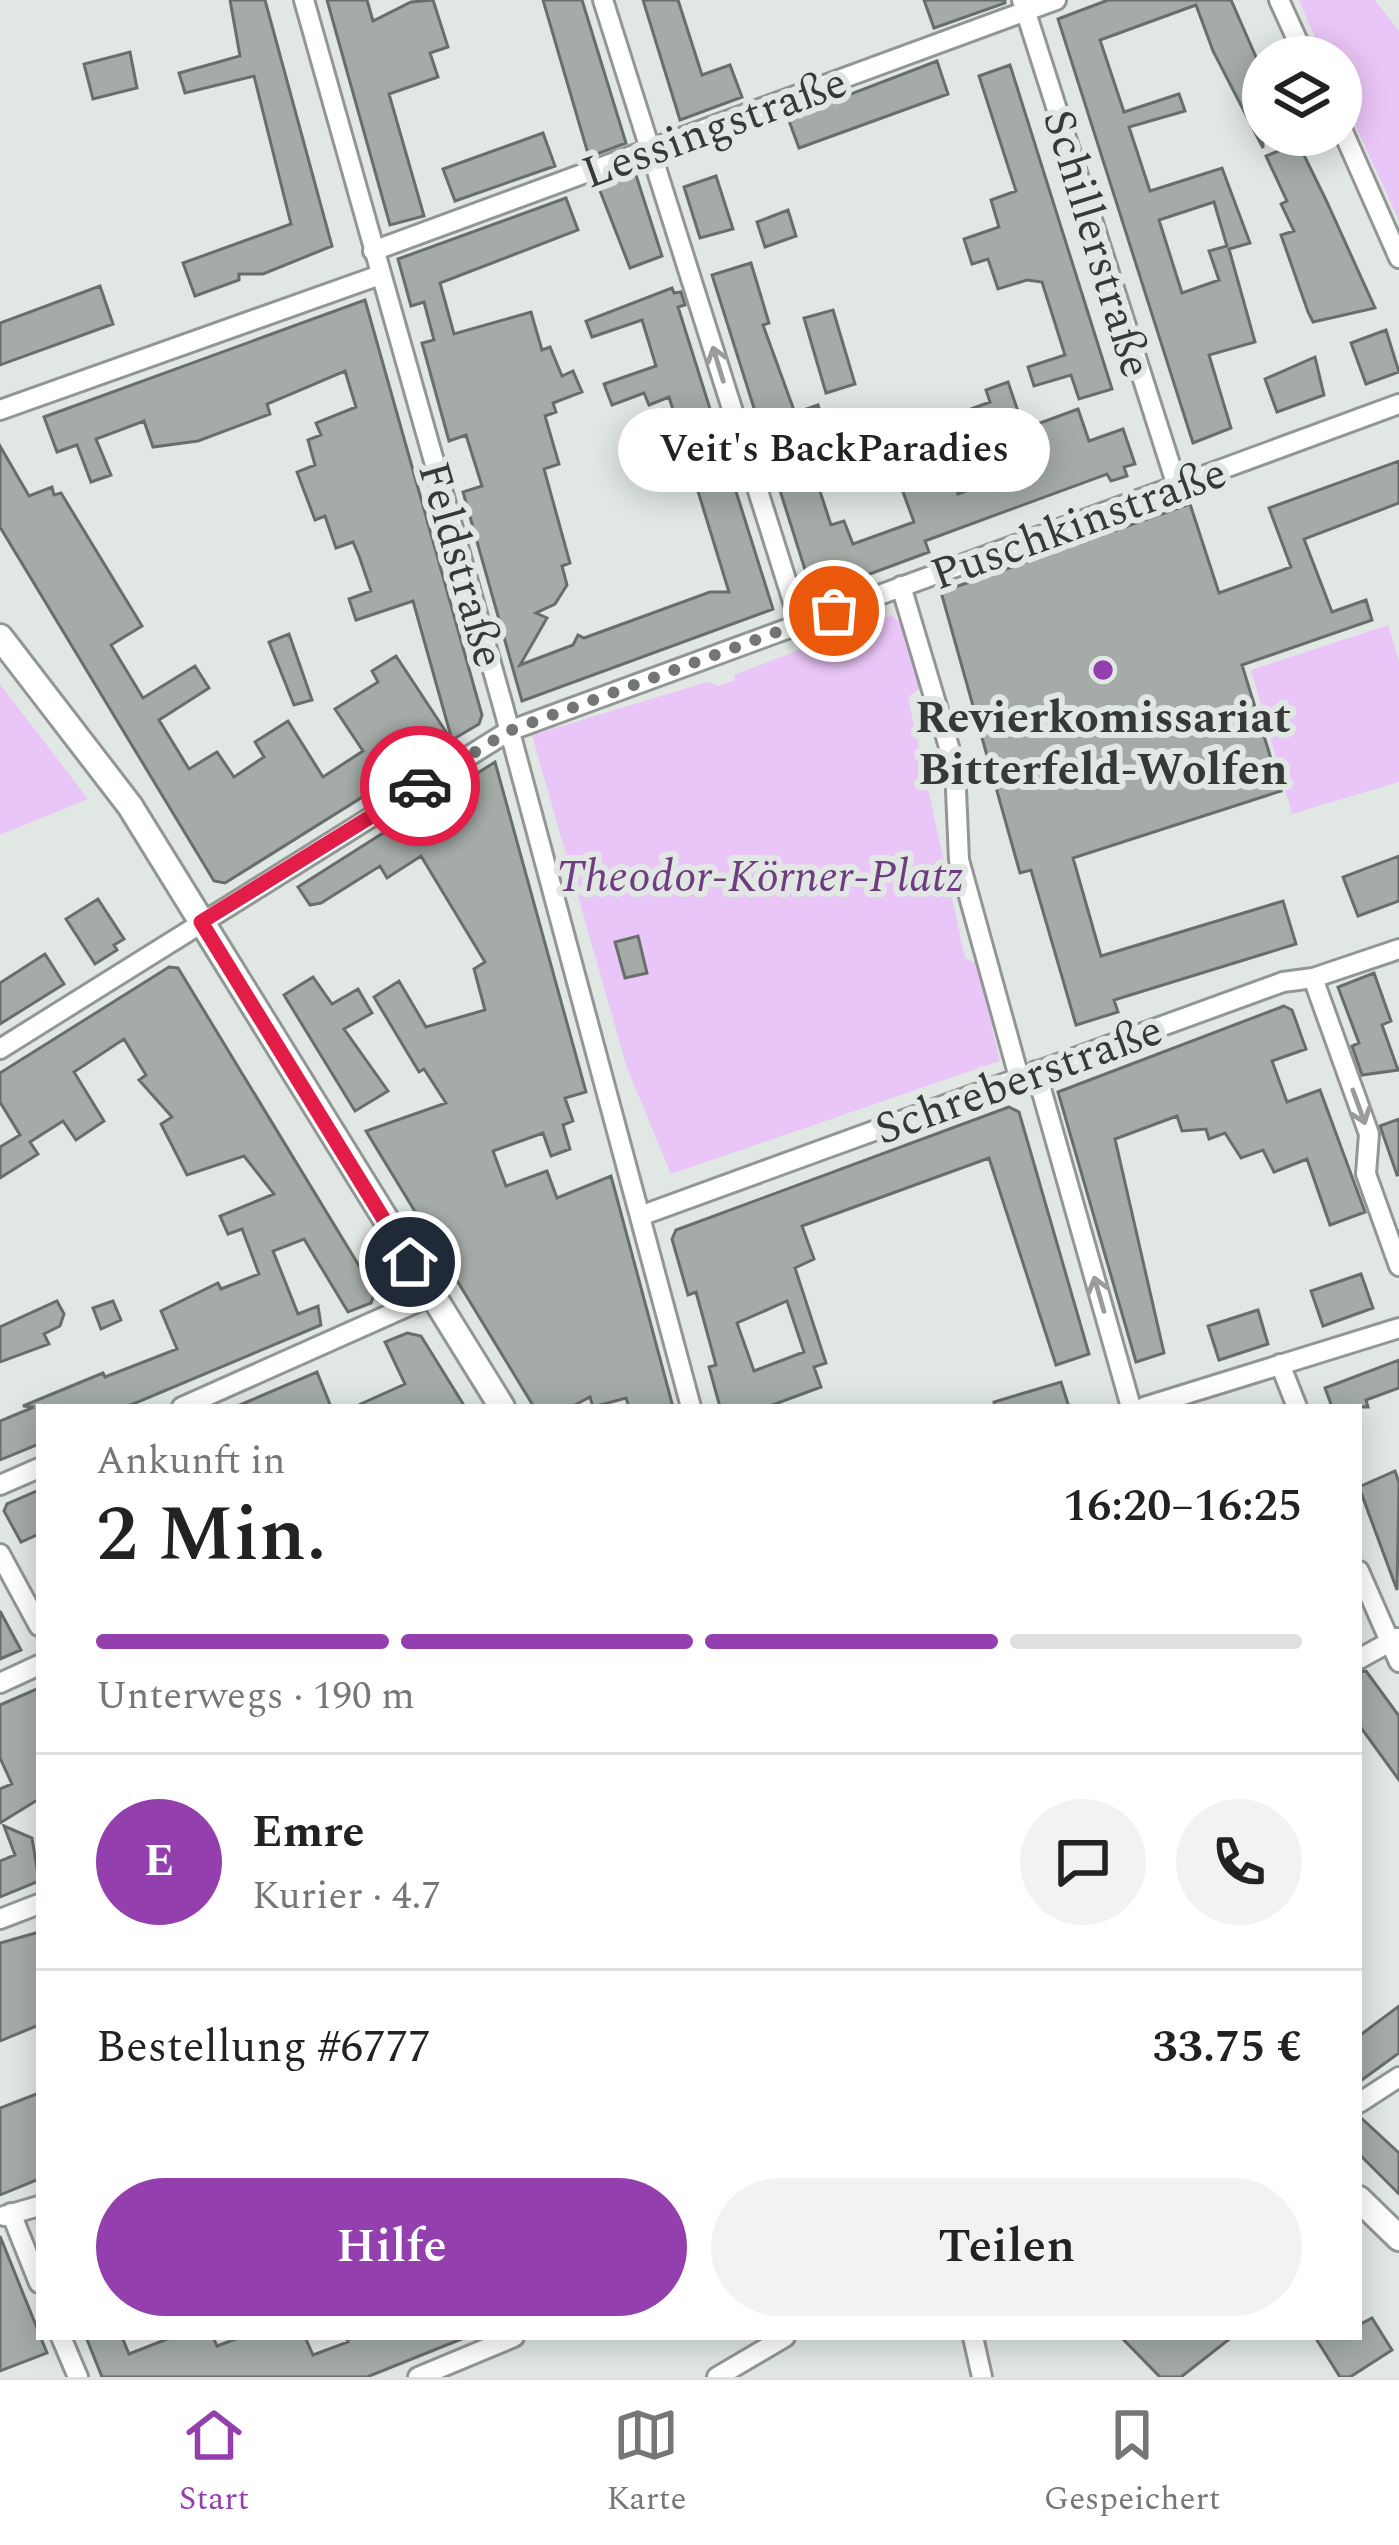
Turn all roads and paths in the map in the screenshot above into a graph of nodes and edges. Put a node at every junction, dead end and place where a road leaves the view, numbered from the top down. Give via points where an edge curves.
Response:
1 (304, 0) edge
2 (603, 0) edge
3 (1056, 0) edge
4 (1279, 0) edge
5 (1024, 5) edge
6 (1295, 36) edge
7 (650, 150) junction
8 (1354, 156) edge
9 (373, 251) junction
10 (1399, 258) edge
11 (380, 274) junction
12 (1399, 404) edge
13 (0, 410) edge
14 (1177, 486) junction
15 (902, 586) junction
16 (800, 624) junction
17 (0, 637) edge
18 (509, 731) junction
19 (201, 922) junction
20 (1399, 949) edge
21 (1313, 979) junction
22 (0, 1049) edge
23 (1028, 1074) junction
24 (640, 1216) junction
25 (1399, 1266) edge
26 (431, 1296) junction
27 (1399, 1328) edge
28 (1280, 1364) junction
29 (189, 1404) edge
30 (500, 1404) edge
31 (690, 1404) edge
32 (1130, 1404) edge
33 (1153, 1404) edge
34 (1296, 1404) edge
35 (36, 1469) edge
36 (0, 1485) edge
37 (0, 1554) edge
38 (1362, 1576) edge
39 (36, 1620) edge
40 (1394, 1640) edge
41 (1362, 1657) edge
42 (1399, 1662) edge
43 (36, 1666) edge
44 (0, 1683) edge
45 (36, 1905) edge
46 (0, 1919) edge
47 (1399, 2077) edge
48 (1362, 2101) edge
49 (1362, 2202) edge
50 (36, 2207) edge
51 (5, 2216) edge
52 (1399, 2238) edge
53 (36, 2277) edge
54 (63, 2340) edge
55 (507, 2340) edge
56 (780, 2340) edge
57 (974, 2340) edge
58 (78, 2377) edge
59 (418, 2377) edge
60 (717, 2377) edge
61 (982, 2377) edge

1 - 9 street, Feldstraße
2 - 7 street
3 - 5 street, Lessingstraße
4 - 6 street
5 - 7 street, Lessingstraße
5 - 14 street, Schillerstraße
7 - 9 street, Lessingstraße
16 -> 7 street
8 - 10 street
9 - 11 street, Feldstraße
11 - 13 street
11 - 18 street, Feldstraße
12 - 14 street, Puschkinstraße
14 - 15 street, Puschkinstraße
15 - 16 street, Puschkinstraße
15 - 23 street via 955,767 959,860
16 - 18 street, Puschkinstraße
17 - 19 street via 114,781
18 - 19 street, Puschkinstraße
18 - 24 street, Feldstraße
19 - 22 street, Puschkinstraße
19 - 26 street
20 - 21 street, Schreberstraße
21 - 23 street, Schreberstraße via 1283,982
21 -> 25 street via 1369,1134 1366,1174
23 - 24 street, Schreberstraße
32 -> 23 street
24 - 31 street, Feldstraße
26 - 29 street
26 - 30 street
27 - 28 street
28 - 33 street
28 - 34 street
35 - 36 street
37 - 39 street
38 - 40 street
40 - 41 street
40 - 42 street
43 - 44 street
45 - 46 street
47 - 48 street
49 - 52 street
50 - 51 street
51 - 53 street
54 - 58 street
55 - 59 street
56 - 60 street
57 - 61 street

